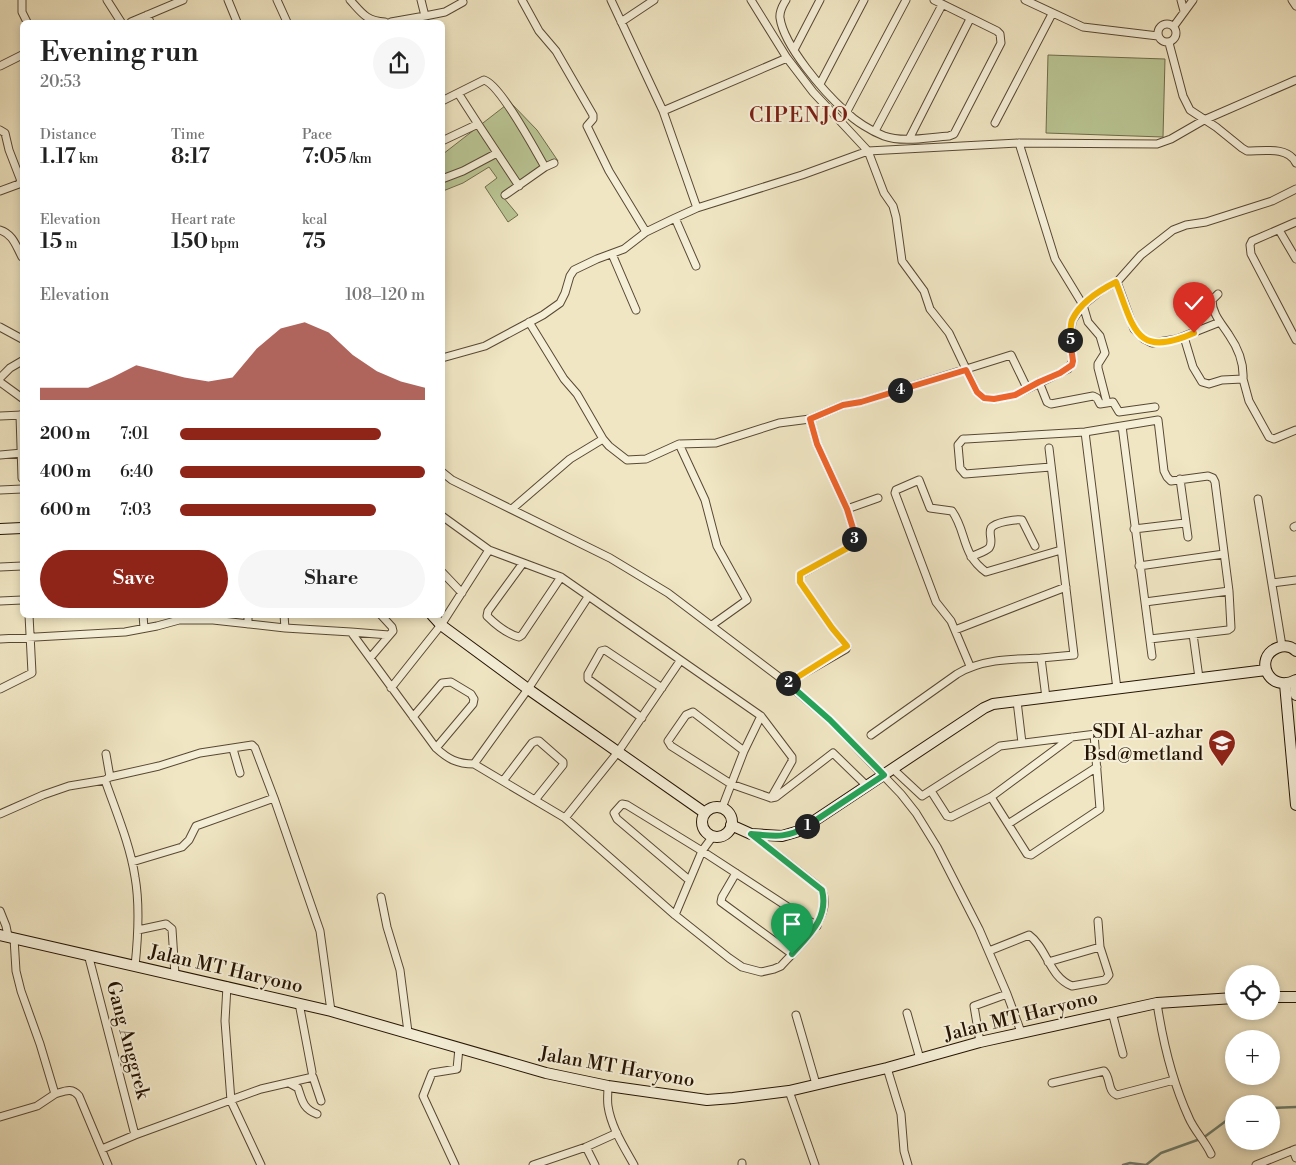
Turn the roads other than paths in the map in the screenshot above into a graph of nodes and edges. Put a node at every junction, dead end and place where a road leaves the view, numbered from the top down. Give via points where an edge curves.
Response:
1 (22, 0) edge
2 (107, 0) edge
3 (183, 0) edge
4 (228, 0) edge
5 (277, 0) edge
6 (350, 0) edge
7 (421, 0) edge
8 (522, 0) edge
9 (611, 0) edge
10 (654, 0) edge
11 (751, 0) edge
12 (786, 0) edge
13 (820, 0) edge
14 (864, 0) edge
15 (906, 0) edge
16 (934, 0) edge
17 (1025, 0) edge
18 (1181, 0) edge
19 (1193, 0) edge
20 (1292, 0) edge
21 (463, 2) dead end
22 (942, 4) junction
23 (1296, 6) edge
24 (1184, 11) junction
25 (1052, 14) junction
26 (425, 16) junction
27 (149, 19) edge
28 (970, 19) junction
29 (26, 20) edge
30 (119, 20) edge
31 (237, 20) edge
32 (286, 20) edge
33 (371, 20) edge
34 (402, 20) edge
35 (621, 22) junction
36 (1174, 26) junction
37 (1158, 36) junction
38 (1169, 43) junction
39 (794, 50) junction
40 (20, 56) edge
41 (787, 58) junction
42 (0, 66) edge
43 (1294, 81) edge
44 (820, 84) junction
45 (1296, 90) edge
46 (458, 93) junction
47 (445, 100) edge
48 (663, 111) junction
49 (846, 112) junction
50 (1204, 120) junction
51 (995, 123) dead end
52 (478, 124) junction
53 (0, 130) edge
54 (875, 131) junction
55 (909, 138) junction
56 (445, 140) edge
57 (1019, 143) junction
58 (868, 151) junction
59 (497, 154) junction
60 (554, 163) dead end
61 (1296, 163) edge
62 (545, 167) junction
63 (20, 178) edge
64 (445, 179) edge
65 (20, 182) edge
66 (519, 186) junction
67 (1296, 189) edge
68 (0, 191) edge
69 (506, 195) dead end
70 (697, 208) junction
71 (675, 218) junction
72 (1296, 222) edge
73 (0, 230) edge
74 (1279, 230) junction
75 (646, 232) junction
76 (20, 253) edge
77 (612, 254) junction
78 (1296, 259) edge
79 (696, 266) dead end
80 (1116, 282) junction
81 (1218, 294) dead end
82 (1083, 305) junction
83 (636, 310) dead end
84 (529, 322) junction
85 (1220, 322) junction
86 (0, 326) edge
87 (1184, 337) junction
88 (20, 338) edge
89 (1296, 340) edge
90 (445, 357) edge
91 (20, 362) edge
92 (966, 370) junction
93 (0, 378) edge
94 (1243, 379) junction
95 (0, 382) edge
96 (1039, 382) junction
97 (1027, 388) junction
98 (20, 397) edge
99 (1107, 403) junction
100 (1155, 407) dead end
101 (20, 415) edge
102 (0, 416) edge
103 (810, 419) junction
104 (1122, 426) junction
105 (1296, 430) edge
106 (1085, 432) junction
107 (603, 439) junction
108 (679, 444) junction
109 (1049, 448) dead end
110 (20, 453) edge
111 (0, 455) edge
112 (1051, 467) junction
113 (445, 474) edge
114 (1180, 480) junction
115 (20, 489) edge
116 (0, 490) edge
117 (878, 498) dead end
118 (1258, 499) dead end
119 (512, 509) junction
120 (847, 509) junction
121 (445, 518) edge
122 (1185, 523) junction
123 (20, 528) edge
124 (1134, 528) junction
125 (0, 529) edge
126 (1188, 537) dead end
127 (1035, 546) dead end
128 (490, 550) junction
129 (1061, 550) junction
130 (1224, 554) junction
131 (971, 557) junction
132 (524, 563) junction
133 (20, 566) edge
134 (1139, 566) junction
135 (0, 567) edge
136 (445, 575) edge
137 (561, 577) junction
138 (1296, 580) edge
139 (1272, 583) junction
140 (1066, 587) junction
141 (1229, 591) junction
142 (462, 593) junction
143 (588, 597) junction
144 (20, 600) edge
145 (0, 601) edge
146 (1145, 602) junction
147 (29, 618) edge
148 (143, 618) edge
149 (177, 618) edge
150 (218, 618) edge
151 (248, 618) edge
152 (284, 618) edge
153 (384, 618) edge
154 (435, 618) edge
155 (248, 624) junction
156 (441, 625) junction
157 (712, 625) junction
158 (144, 628) junction
159 (285, 628) junction
160 (955, 630) junction
161 (351, 632) junction
162 (1193, 634) junction
163 (389, 635) junction
164 (30, 637) junction
165 (0, 639) edge
166 (13, 639) junction
167 (1150, 639) junction
168 (0, 645) edge
169 (1282, 646) junction
170 (1296, 650) edge
171 (1152, 656) dead end
172 (370, 658) junction
173 (1041, 658) junction
174 (680, 661) junction
175 (970, 666) junction
176 (1266, 670) junction
177 (1199, 678) junction
178 (1292, 682) edge
179 (788, 683) junction
180 (391, 688) junction
181 (662, 688) junction
182 (0, 689) edge
183 (528, 689) junction
184 (1117, 689) junction
185 (1296, 695) edge
186 (1046, 698) junction
187 (1017, 701) junction
188 (761, 716) junction
189 (413, 717) junction
190 (642, 718) junction
191 (1104, 733) dead end
192 (870, 734) dead end
193 (1094, 734) junction
194 (1072, 737) junction
195 (1022, 743) junction
196 (436, 748) junction
197 (233, 749) junction
198 (744, 751) junction
199 (618, 752) junction
200 (106, 754) dead end
201 (474, 764) junction
202 (1096, 766) junction
203 (888, 772) junction
204 (240, 773) dead end
205 (108, 779) junction
206 (503, 781) junction
207 (1295, 783) edge
208 (731, 784) junction
209 (867, 786) junction
210 (931, 791) junction
211 (991, 796) junction
212 (274, 798) junction
213 (771, 798) junction
214 (535, 800) junction
215 (1296, 805) edge
216 (722, 808) junction
217 (705, 813) junction
218 (0, 814) edge
219 (565, 818) junction
220 (1008, 824) junction
221 (731, 826) junction
222 (751, 834) junction
223 (713, 836) junction
224 (702, 851) junction
225 (132, 862) junction
226 (736, 874) junction
227 (689, 880) junction
228 (381, 897) dead end
229 (0, 911) edge
230 (674, 915) junction
231 (1098, 921) dead end
232 (817, 926) junction
233 (138, 930) junction
234 (7, 936) edge
235 (1100, 946) junction
236 (989, 951) junction
237 (88, 954) junction
238 (792, 954) junction
239 (1048, 962) junction
240 (135, 966) junction
241 (175, 975) junction
242 (227, 986) junction
243 (1008, 994) junction
244 (1280, 997) edge
245 (1296, 997) edge
246 (1225, 999) edge
247 (299, 1003) junction
248 (1157, 1003) junction
249 (331, 1011) junction
250 (1112, 1012) junction
251 (907, 1013) dead end
252 (796, 1015) dead end
253 (408, 1032) junction
254 (1021, 1032) junction
255 (980, 1042) junction
256 (459, 1048) junction
257 (1123, 1054) dead end
258 (920, 1059) junction
259 (887, 1068) junction
260 (312, 1072) dead end
261 (1174, 1080) junction
262 (289, 1082) junction
263 (1052, 1083) dead end
264 (816, 1084) junction
265 (608, 1086) junction
266 (789, 1091) junction
267 (55, 1094) junction
268 (231, 1101) junction
269 (321, 1101) dead end
270 (317, 1114) dead end
271 (0, 1117) edge
272 (617, 1133) junction
273 (136, 1135) junction
274 (586, 1147) junction
275 (102, 1149) junction
276 (1295, 1149) edge
277 (1211, 1154) dead end
278 (1296, 1158) edge
279 (108, 1165) edge
280 (261, 1165) edge
281 (455, 1165) edge
282 (533, 1165) edge
283 (595, 1165) edge
284 (634, 1165) edge
285 (815, 1165) edge
286 (908, 1165) edge
287 (1256, 1165) edge

1 - 29 street
2 - 30 street
3 - 27 street
4 - 31 street
5 - 32 street
6 - 33 street
7 - 26 street
8 - 75 street via 593,115 587,126 609,171
9 - 35 street
10 - 35 street
11 - 41 street
12 - 39 street via 779,16
13 - 39 street
14 - 44 street
15 - 49 street
16 - 22 street
17 - 25 street
18 - 24 street
19 - 24 street
20 - 23 street
21 - 26 street via 445,12
22 - 28 street
22 - 54 street
24 - 36 street
25 - 37 street via 1092,29
25 - 51 street
26 - 34 street
28 - 55 street
28 - 55 street via 997,31 1001,43 956,130 949,136
35 - 48 street
36 - 37 street via 1161,26
36 - 38 street via 1177,36
37 - 38 street
38 - 50 street via 1186,105
39 - 44 street
40 - 42 street
41 - 48 street
41 - 58 street via 813,92
43 - 45 street
43 - 50 street
44 - 49 street
46 - 47 street
46 - 52 street
46 - 62 street via 484,80 492,84
48 - 70 street
49 - 54 street
50 - 57 street via 1157,144
50 - 61 street via 1247,151 1283,151
52 - 56 street
52 - 59 street
53 - 63 street via 5,133
54 - 55 street via 886,137
57 - 58 street
57 - 82 street via 1055,259
58 - 70 street
58 - 92 street via 893,206 902,261 924,291 930,309 949,333
59 - 64 street
59 - 66 street
60 - 62 street
62 - 66 street
65 - 68 street
66 - 69 street
67 - 80 street via 1272,201 1173,230 1141,255
70 - 71 street
71 - 75 street
71 - 79 street
72 - 74 street
73 - 76 street via 11,236
74 - 78 street
74 - 89 street via 1252,241 1251,254
75 - 77 street
77 - 83 street
77 - 84 street via 574,270 560,303
80 - 82 street
80 - 87 street via 1134,329 1144,339 1152,343
81 - 85 street via 1212,304
82 - 96 street via 1072,321 1072,365
82 - 99 street via 1088,322 1100,336 1105,353 1098,368
84 - 90 street via 485,346
84 - 107 street
85 - 87 street
85 - 94 street via 1240,356
86 - 88 street
87 - 94 street via 1193,367 1202,382 1209,384
91 - 93 street
92 - 97 street via 977,392 984,398 1015,395
92 - 97 street via 1011,354
92 - 103 street via 843,405
94 - 105 street via 1248,401 1269,436 1274,439
95 - 98 street
96 - 97 street
96 - 99 street via 1047,402 1051,404 1093,396 1100,404
99 - 100 street via 1113,402 1119,412
101 - 102 street
103 - 108 street via 779,422 716,443
103 - 120 street via 820,450
104 - 106 street
104 - 114 street via 1158,420 1164,471 1172,481
104 - 124 street
106 - 112 street via 963,439 958,446 960,468 965,474
106 - 184 street
107 - 108 street via 627,460 646,458
107 - 119 street via 570,459
108 - 157 street via 705,500 716,546 747,600
109 - 112 street
110 - 111 street
112 - 129 street
113 - 119 street
114 - 122 street
114 - 130 street via 1213,478
115 - 116 street
117 - 120 street
118 - 139 street
119 - 157 street via 610,558 668,593
120 - 179 street via 854,542 799,577 847,646
121 - 128 street
122 - 124 street
122 - 126 street
123 - 125 main road
124 - 134 street
127 - 131 street via 1022,519 1014,520 991,528 989,548
128 - 132 street
128 - 142 street
129 - 131 street via 989,572
129 - 140 street
130 - 134 street
130 - 141 street
131 - 160 street via 954,514 930,508 919,480 896,490 936,602
132 - 137 street
132 - 137 street via 488,612 491,620 519,637
133 - 135 street
134 - 146 street
136 - 142 street
137 - 143 street
138 - 139 street
139 - 169 street
140 - 160 street
140 - 173 street via 1074,655
141 - 146 street
141 - 162 street via 1231,628
142 - 156 street
143 - 174 street
143 - 183 street
144 - 145 street
146 - 167 street
147 - 164 street
148 - 158 street
149 - 158 street
150 - 155 street
151 - 155 street
152 - 159 street
153 - 163 street via 392,627
154 - 156 main road
155 - 159 street
156 - 180 street
156 - 183 main road
157 - 179 street
158 - 164 street
159 - 161 street
160 - 175 street
161 - 163 street
161 - 172 street
162 - 167 street
162 - 177 street
163 - 172 street
164 - 166 street
164 - 182 street via 32,673
165 - 166 street
166 - 168 street
167 - 171 street
169 - 170 main road
169 - 176 main road via 1272,650 1266,659
172 - 180 street
173 - 175 street via 1003,659
173 - 186 street
174 - 181 street
174 - 188 street
175 - 192 street
176 - 177 main road
176 - 178 main road via 1277,683
177 - 184 main road
178 - 185 main road
178 - 207 main road
179 - 203 street
180 - 189 street
181 - 190 street
181 - 190 street via 605,650 601,651 588,679
183 - 199 main road
183 - 201 street
184 - 186 main road
186 - 187 main road
187 - 195 street
187 - 203 main road via 984,708
188 - 198 street
188 - 213 street via 792,757
189 - 196 street
189 - 196 street via 442,683 451,682 471,694 473,704
190 - 199 street
191 - 193 street
193 - 194 street
193 - 202 street
194 - 195 street
194 - 211 street
195 - 210 street via 993,749
196 - 201 street via 455,762
197 - 204 street
197 - 205 street via 200,753
197 - 212 street via 252,745 255,748
198 - 208 street
198 - 208 street via 693,712 686,715 668,741
199 - 217 main road
199 - 219 street
200 - 205 street
201 - 206 street
202 - 220 street
202 - 220 street via 1100,809 1031,855 1027,854
203 - 209 main road
203 - 210 street via 922,796
203 - 236 street via 936,847
205 - 218 street via 69,786
205 - 225 street
206 - 214 street
206 - 214 street via 532,743 539,741 564,762
207 - 215 main road
208 - 213 street
208 - 216 street
209 - 213 street via 834,753 776,798
209 - 222 main road via 792,834
210 - 211 street via 949,817
211 - 220 street
212 - 225 street via 196,826 182,847
212 - 249 street via 320,931
214 - 219 street
216 - 217 main road via 713,808
216 - 221 main road via 730,815
217 - 223 main road via 703,826
219 - 230 street
221 - 222 main road
221 - 223 main road via 724,835
222 - 232 street via 822,890 824,904
223 - 224 street
224 - 226 street
224 - 227 street
224 - 227 street via 627,805 622,804 614,813
225 - 233 street
226 - 232 street
226 - 238 street via 721,902
227 - 230 street
228 - 253 street via 400,970
229 - 234 street
230 - 238 street via 728,958 752,970 774,970
231 - 235 street
232 - 238 street
233 - 240 street
233 - 241 street via 166,924 171,927
234 - 237 main road, Jalan MT Haryono
234 - 267 street via 21,991
235 - 239 street
235 - 239 street via 1109,975 1105,980 1072,986 1061,979
236 - 239 street via 1029,935
236 - 243 street
237 - 240 main road, Jalan MT Haryono
237 - 273 street, Gang Anggrek
240 - 241 main road, Jalan MT Haryono
241 - 242 main road, Jalan MT Haryono
242 - 247 main road, Jalan MT Haryono
242 - 268 street via 225,1021
243 - 254 street
243 - 255 street via 974,1006
244 - 245 main road
246 - 248 main road, Jalan MT Haryono
247 - 249 main road, Jalan MT Haryono
247 - 260 street
248 - 250 main road, Jalan MT Haryono
248 - 261 street via 1163,1042
249 - 253 main road, Jalan MT Haryono
250 - 254 main road, Jalan MT Haryono
250 - 257 street
251 - 258 street
252 - 264 street
253 - 256 main road, Jalan MT Haryono
254 - 255 main road, Jalan MT Haryono
255 - 258 main road, Jalan MT Haryono
256 - 265 main road, Jalan MT Haryono via 537,1071
256 - 281 street via 457,1069 432,1073 423,1096
258 - 259 main road, Jalan MT Haryono
259 - 264 main road, Jalan MT Haryono
259 - 286 street via 902,1114
261 - 263 street via 1116,1095 1104,1071
261 - 277 street via 1189,1119
262 - 268 street
262 - 269 street via 313,1078
262 - 270 street via 298,1088 303,1104 310,1112
264 - 266 main road, Jalan MT Haryono
265 - 266 main road, Jalan MT Haryono via 707,1100
265 - 272 street via 608,1106
266 - 285 street
267 - 271 street via 37,1106
267 - 275 street via 69,1090 80,1096
268 - 273 street
268 - 280 street
272 - 274 street
272 - 284 street
273 - 275 street
274 - 282 street
274 - 283 street
275 - 279 street
276 - 278 street
276 - 287 street

